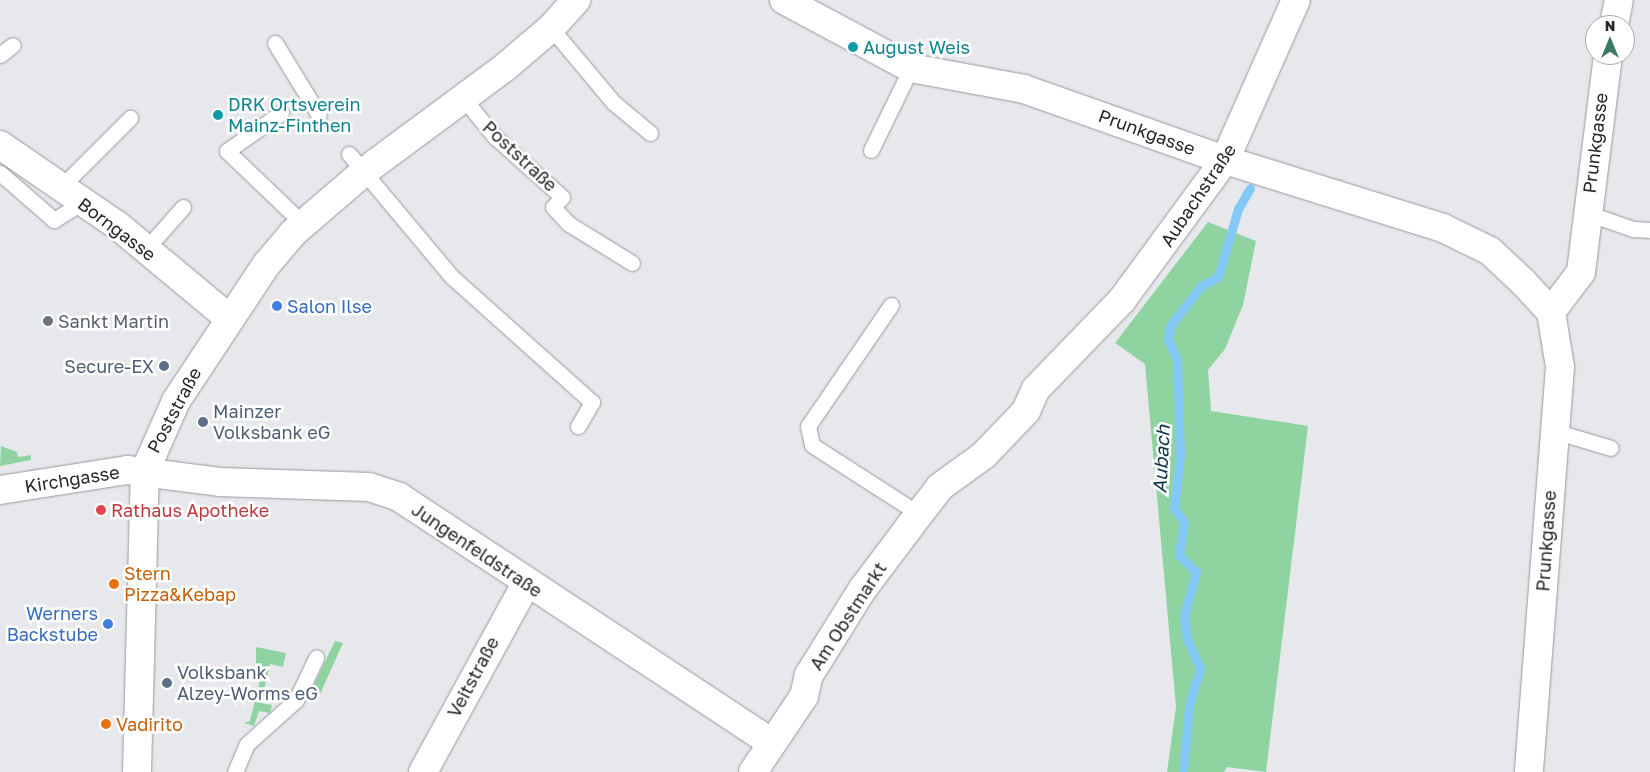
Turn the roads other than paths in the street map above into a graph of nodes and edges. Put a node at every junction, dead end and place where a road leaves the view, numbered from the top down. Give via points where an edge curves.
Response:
1 (576, 0) edge
2 (784, 0) edge
3 (1296, 0) edge
4 (1619, 0) edge
5 (1616, 15) edge
6 (552, 28) junction
7 (275, 43) dead end
8 (13, 44) dead end
9 (0, 55) edge
10 (1607, 65) edge
11 (911, 68) junction
12 (464, 99) junction
13 (281, 113) dead end
14 (319, 114) dead end
15 (130, 118) dead end
16 (650, 133) dead end
17 (0, 144) edge
18 (871, 150) dead end
19 (1225, 160) junction
20 (357, 162) junction
21 (0, 173) edge
22 (72, 194) junction
23 (183, 207) dead end
24 (1587, 213) junction
25 (303, 224) junction
26 (1650, 230) edge
27 (146, 249) junction
28 (632, 263) dead end
29 (1122, 300) joint
30 (891, 304) dead end
31 (1551, 312) junction
32 (230, 320) junction
33 (578, 426) dead end
34 (1554, 432) junction
35 (1611, 448) dead end
36 (144, 471) junction
37 (0, 490) edge
38 (919, 514) junction
39 (526, 584) junction
40 (316, 658) dead end
41 (771, 742) junction
42 (137, 772) edge
43 (235, 772) edge
44 (423, 772) edge
45 (753, 772) edge
46 (1529, 772) edge

1 - 6 street, Poststraße
2 - 11 street, Prunkgasse
3 - 19 street, Aubachstraße
4 - 5 street
6 - 12 street, Poststraße
6 - 16 lane via 614,103
7 - 14 lane
8 - 9 lane
10 - 24 street, Prunkgasse
11 - 18 lane
11 - 19 street, Prunkgasse via 1024,89
12 - 20 street, Poststraße
12 - 28 lane, Poststraße via 496,137 562,197 553,207 569,224
13 - 25 lane via 227,151
15 - 22 lane
17 - 22 street, Borngasse
19 - 29 street, Aubachstraße
19 - 31 street, Prunkgasse via 1467,237 1490,251
20 - 25 street, Poststraße
20 - 33 lane via 452,276 592,402
21 - 22 lane via 54,220
22 - 27 street, Borngasse
23 - 27 lane
24 - 26 lane via 1632,229
24 - 31 street, Prunkgasse via 1581,272
25 - 32 street, Poststraße via 266,265
27 - 32 street, Borngasse
29 - 38 street, Am Obstmarkt via 1036,390 1026,411 984,455 940,488
30 - 38 lane via 808,426 812,446
31 - 34 street, Prunkgasse via 1560,367
32 - 36 street, Poststraße via 176,401
34 - 35 lane
34 - 46 street, Prunkgasse
36 - 37 street, Kirchgasse via 106,471
36 - 39 street, Jungenfeldstraße via 219,482 369,486 399,497
36 - 42 street, Poststraße
38 - 41 street, Am Obstmarkt via 862,590 809,675 799,704
39 - 41 street, Jungenfeldstraße
39 - 44 street, Veitstraße
40 - 43 lane via 296,700 247,744
41 - 45 street, Am Obstmarkt

